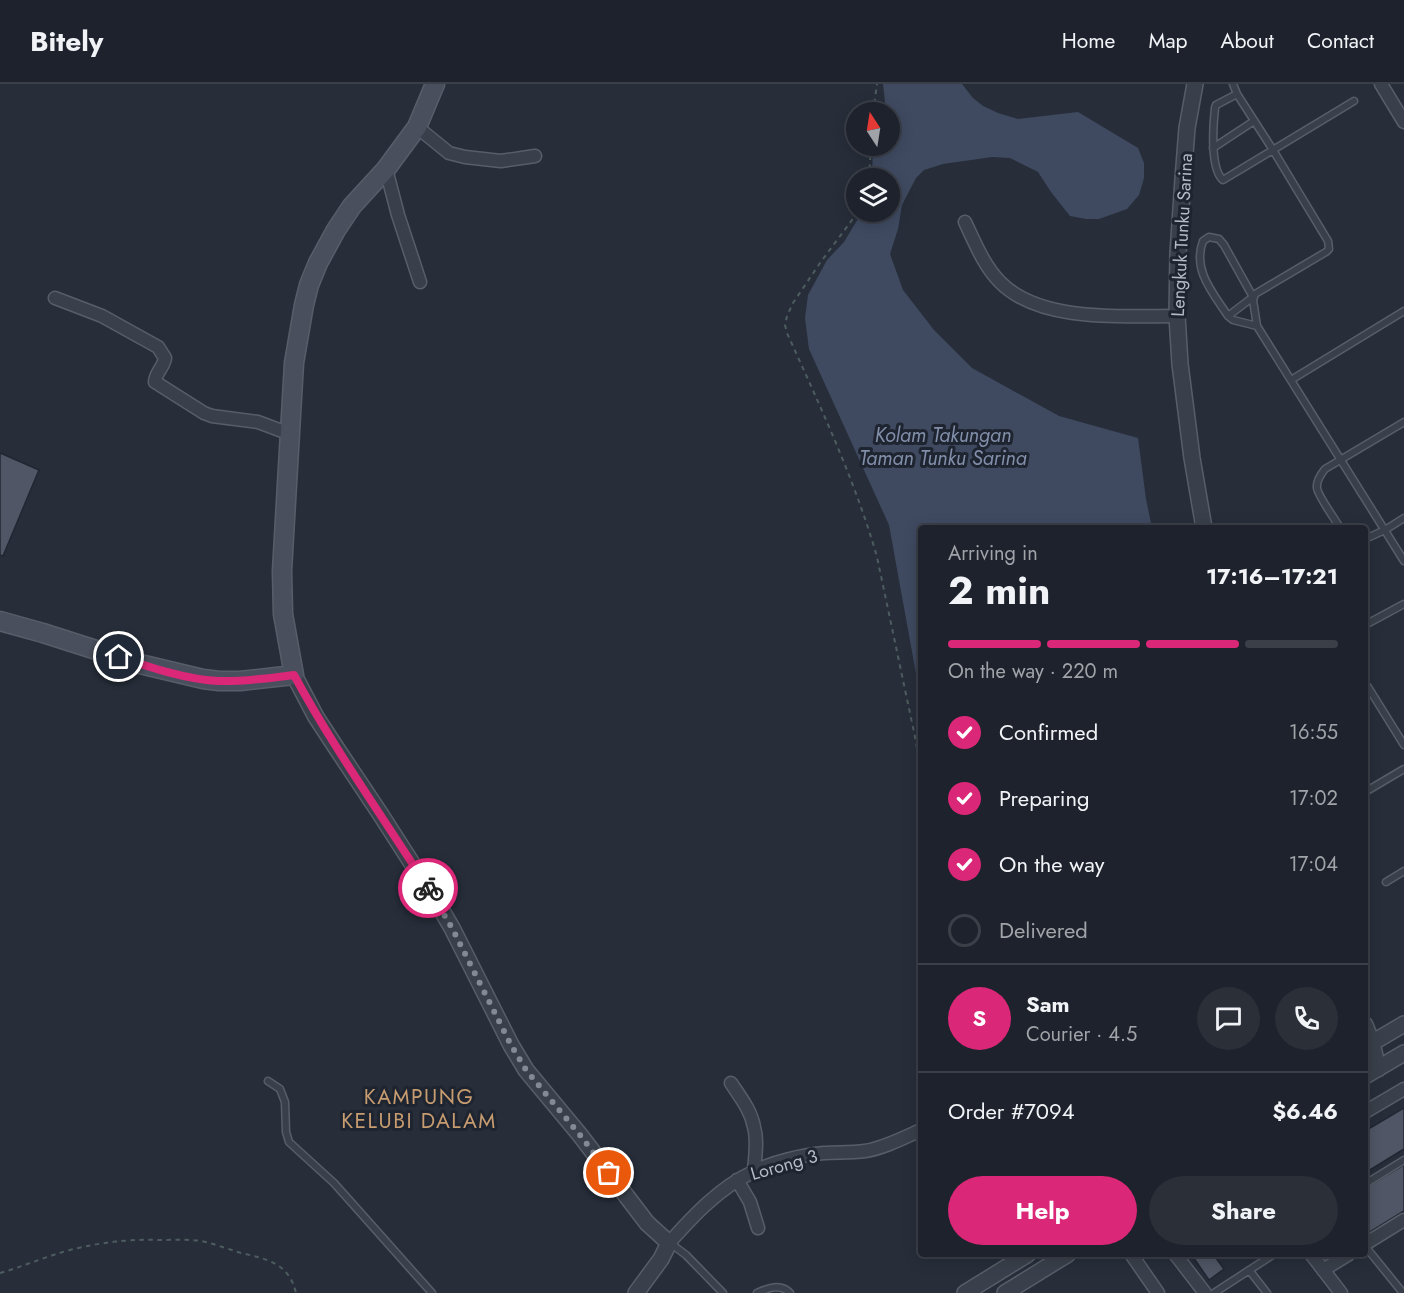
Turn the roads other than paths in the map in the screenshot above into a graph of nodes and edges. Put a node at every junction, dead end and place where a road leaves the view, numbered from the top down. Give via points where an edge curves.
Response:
1 (435, 84) edge
2 (1194, 84) edge
3 (1233, 84) edge
4 (1381, 84) edge
5 (1237, 94) junction
6 (1354, 101) dead end
7 (1254, 121) junction
8 (1404, 122) edge
9 (417, 127) junction
10 (1213, 148) junction
11 (1273, 150) junction
12 (536, 156) dead end
13 (386, 169) junction
14 (966, 222) dead end
15 (420, 282) dead end
16 (1253, 297) junction
17 (55, 298) dead end
18 (1404, 311) edge
19 (1177, 316) junction
20 (1228, 316) junction
21 (1257, 326) junction
22 (1292, 380) junction
23 (1404, 422) edge
24 (290, 434) junction
25 (1341, 461) junction
26 (1404, 518) edge
27 (1204, 525) edge
28 (1338, 525) edge
29 (1385, 530) junction
30 (1368, 538) edge
31 (1404, 561) edge
32 (1404, 604) edge
33 (0, 621) edge
34 (1368, 623) edge
35 (294, 675) junction
36 (1368, 687) dead end
37 (1404, 745) edge
38 (1404, 769) edge
39 (1368, 790) edge
40 (1404, 871) edge
41 (1386, 882) dead end
42 (1404, 1024) edge
43 (1368, 1045) edge
44 (1404, 1053) edge
45 (1371, 1073) edge
46 (268, 1081) dead end
47 (731, 1083) dead end
48 (1404, 1089) edge
49 (1368, 1110) edge
50 (918, 1131) edge
51 (1404, 1160) edge
52 (754, 1171) junction
53 (737, 1180) junction
54 (1368, 1182) edge
55 (1404, 1220) edge
56 (758, 1228) dead end
57 (669, 1243) junction
58 (1368, 1243) edge
59 (1368, 1249) edge
60 (1023, 1257) edge
61 (1063, 1257) edge
62 (1133, 1257) edge
63 (1177, 1257) edge
64 (1270, 1257) edge
65 (1313, 1257) edge
66 (1344, 1257) edge
67 (1250, 1270) junction
68 (1323, 1270) junction
69 (432, 1293) edge
70 (636, 1293) edge
71 (723, 1293) edge
72 (757, 1293) edge
73 (790, 1293) edge
74 (965, 1293) edge
75 (1005, 1293) edge
76 (1158, 1293) edge
77 (1205, 1293) edge
78 (1214, 1293) edge
79 (1267, 1293) edge
80 (1341, 1293) edge
81 (1403, 1293) edge

1 - 9 main road
2 - 19 street, Lengkuk Tunku Sarina via 1184,168
3 - 5 lane
4 - 8 street
5 - 7 lane
5 - 10 lane via 1216,105
6 - 11 lane
7 - 10 lane
7 - 11 lane
9 - 12 street via 449,153 465,157 501,161
9 - 13 main road
10 - 11 lane via 1218,176 1223,180
11 - 16 lane via 1328,241 1329,249 1258,290
13 - 15 street
13 - 24 main road via 342,220 309,285 294,363
14 - 19 street via 994,276 1020,296 1077,314
16 - 20 lane
16 - 20 lane via 1224,245 1214,237 1205,238 1200,268
16 - 21 lane
17 - 24 street via 102,316 158,347 165,358 155,382 204,413 258,422
18 - 22 lane
19 - 27 street, Lengkuk Tunku Sarina via 1180,364
20 - 21 lane
21 - 22 lane
22 - 25 lane
23 - 25 lane
24 - 35 main road via 282,597
25 - 28 lane via 1325,469 1317,484
25 - 29 lane
26 - 29 lane
29 - 30 lane
29 - 31 lane
32 - 34 lane
33 - 35 main road via 203,679 240,681
35 - 57 street via 316,717 438,904 526,1070 648,1223
36 - 37 lane
38 - 39 lane
40 - 41 lane
42 - 43 street
43 - 45 street
44 - 45 street
46 - 69 lane via 280,1089 285,1102 290,1142 334,1183
47 - 52 street via 754,1126
48 - 49 street
50 - 52 street, Lorong 3 via 866,1151 814,1155
51 - 54 lane
52 - 53 street, Lorong 3
53 - 56 street via 750,1202
53 - 57 street, Lorong 3
55 - 58 street
57 - 70 street
57 - 71 lane
59 - 81 lane
60 - 74 street
61 - 75 street
62 - 76 street
63 - 77 street
64 - 67 lane
65 - 68 street
66 - 68 street
67 - 78 lane
67 - 79 lane
68 - 80 street
72 - 73 lane via 773,1287

